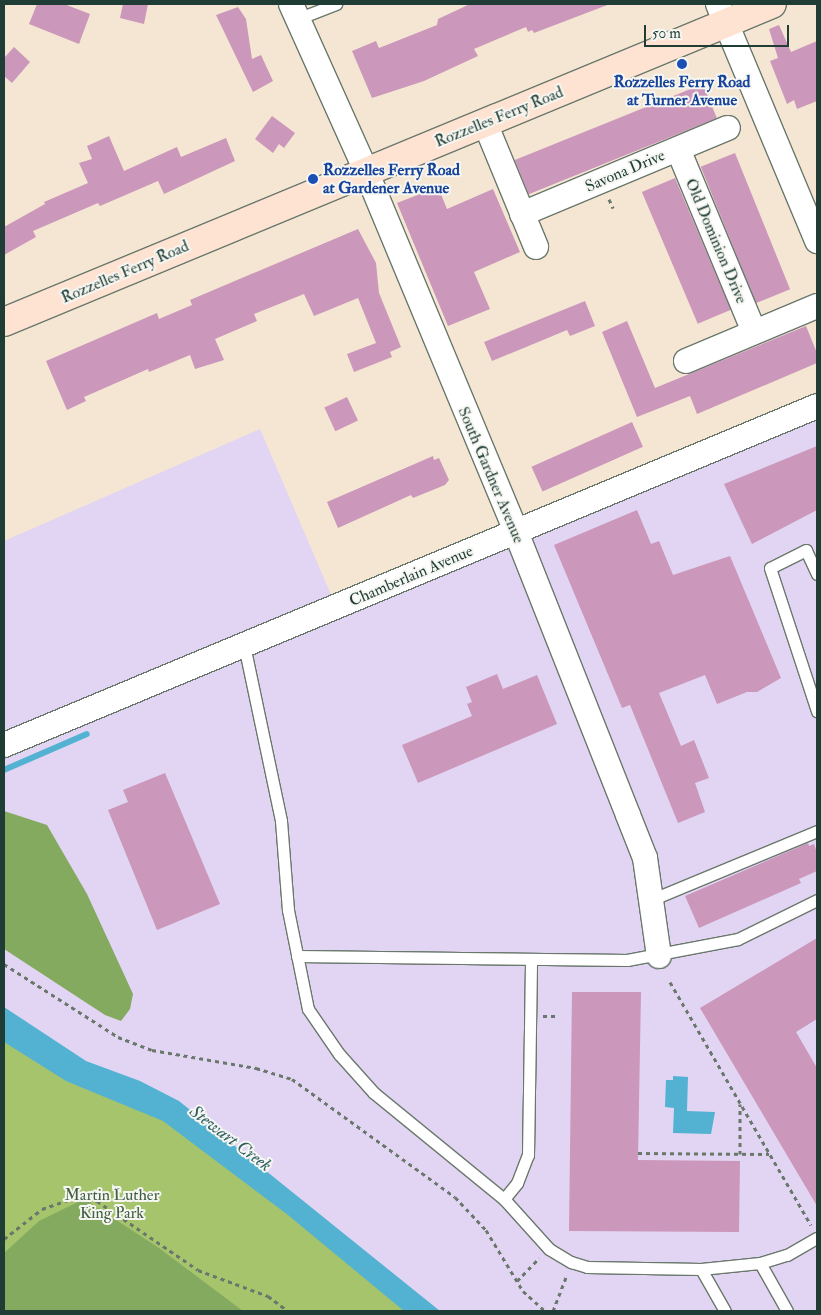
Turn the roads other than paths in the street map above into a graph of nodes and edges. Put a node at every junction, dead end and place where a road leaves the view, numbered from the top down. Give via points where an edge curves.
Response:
1 (336, 4) edge
2 (772, 4) edge
3 (294, 11) edge
4 (722, 13) edge
5 (485, 123) junction
6 (728, 128) dead end
7 (678, 149) junction
8 (366, 171) junction
9 (522, 214) junction
10 (817, 241) edge
11 (536, 247) dead end
12 (817, 306) edge
13 (4, 322) edge
14 (754, 332) junction
15 (686, 361) dead end
16 (817, 406) edge
17 (516, 532) junction
18 (817, 574) edge
19 (244, 645) junction
20 (817, 711) edge
21 (4, 746) edge
22 (817, 831) edge
23 (653, 899) junction
24 (817, 900) edge
25 (297, 956) junction
26 (659, 956) junction
27 (531, 959) junction
28 (504, 1198) junction
29 (817, 1238) edge
30 (760, 1263) junction
31 (701, 1269) junction
32 (725, 1311) edge
33 (787, 1311) edge

1 - 3 lane
2 - 4 street, Rozzelles Ferry Road
3 - 8 street, South Gardner Avenue
4 - 5 street, Rozzelles Ferry Road
4 - 10 street
5 - 8 street, Rozzelles Ferry Road
5 - 9 street
6 - 7 street, Savona Drive
7 - 9 street, Savona Drive
7 - 14 street, Old Dominion Drive
8 - 13 street, Rozzelles Ferry Road
8 - 17 street, South Gardner Avenue
9 - 11 street
12 - 14 street
14 - 15 street
16 - 17 street, Chamberlain Avenue
17 - 19 street, Chamberlain Avenue
17 - 23 street, South Gardner Avenue via 645,858
18 - 20 lane via 806,550 770,568
19 - 21 street, Chamberlain Avenue
19 - 25 lane via 281,821 288,910
22 - 23 lane
23 - 26 street, South Gardner Avenue
24 - 26 lane via 738,939
25 - 27 lane
25 - 28 lane via 308,1009 339,1054 374,1093
26 - 27 lane via 613,961
27 - 28 lane via 528,1155 517,1183
28 - 31 lane via 549,1249 571,1262 587,1267
29 - 30 lane via 787,1255
30 - 31 lane
30 - 33 lane
31 - 32 lane

